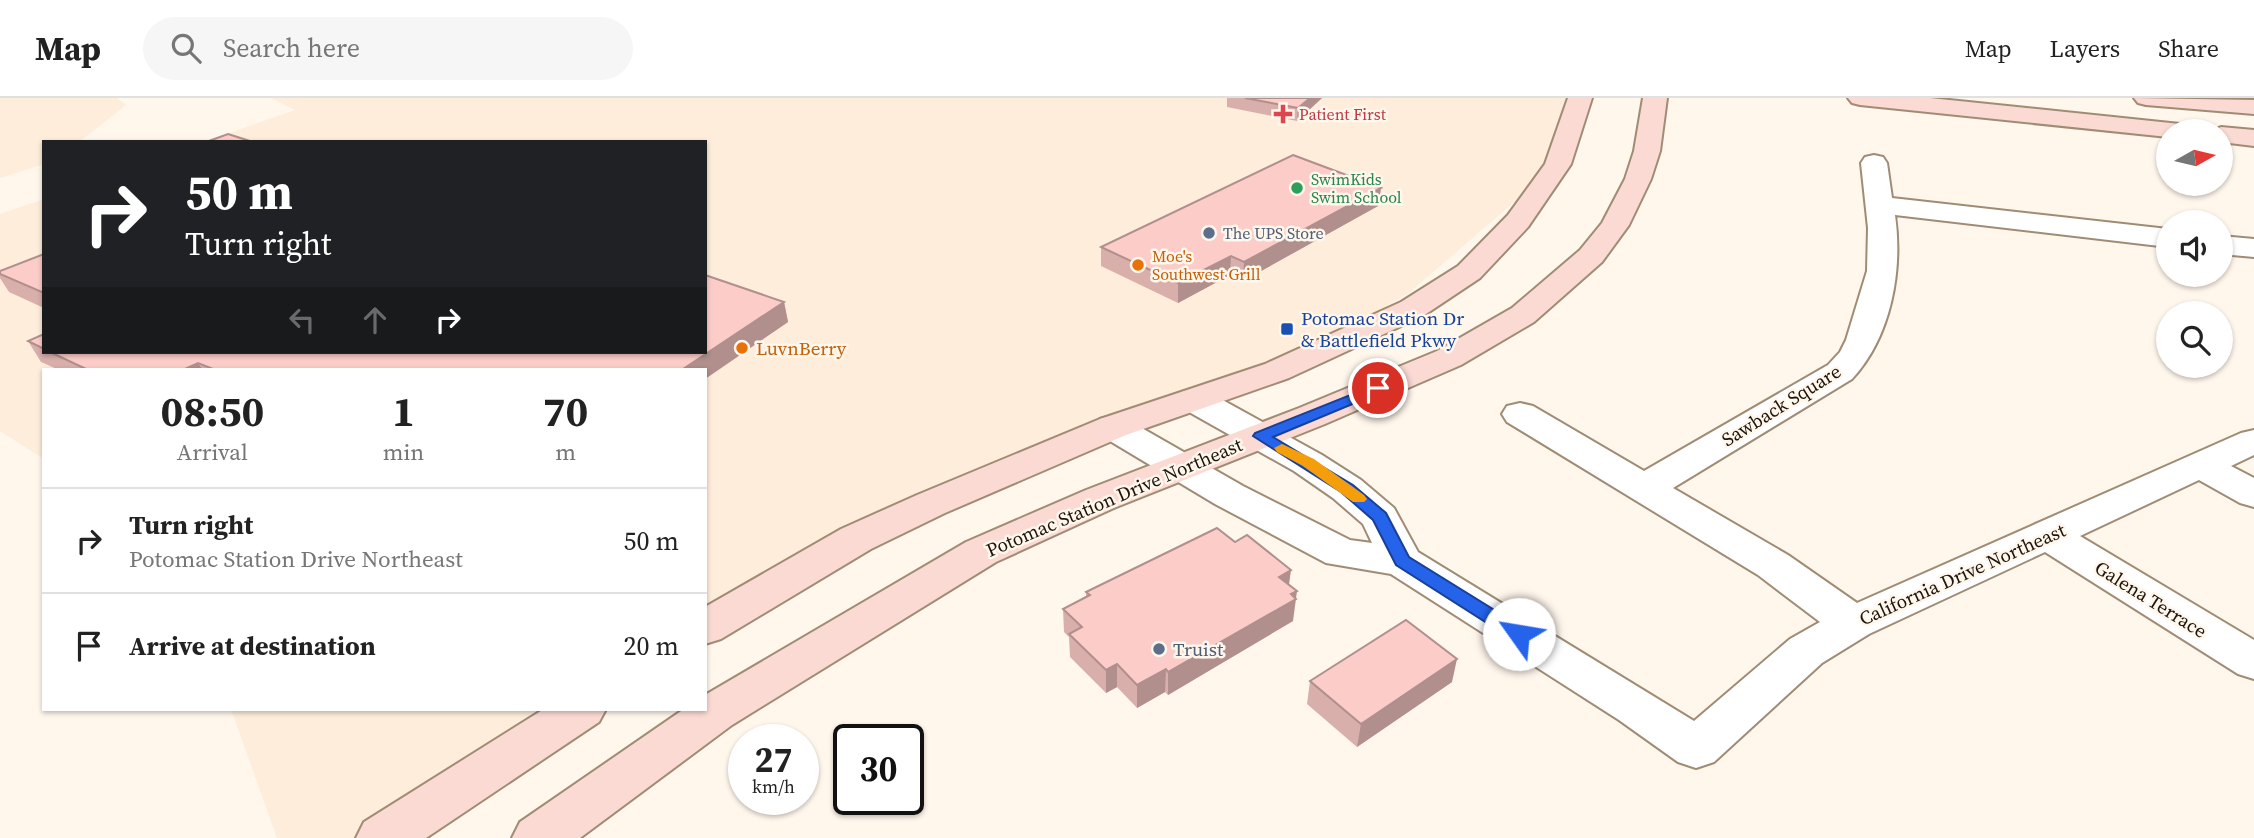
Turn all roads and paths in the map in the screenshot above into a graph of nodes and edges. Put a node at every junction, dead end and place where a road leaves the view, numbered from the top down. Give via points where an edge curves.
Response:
1 (1580, 98) edge
2 (1655, 98) edge
3 (1860, 98) edge
4 (2146, 98) edge
5 (2254, 107) edge
6 (2156, 129) edge
7 (2233, 136) edge
8 (2254, 138) edge
9 (1874, 163) dead end
10 (1880, 205) junction
11 (2156, 237) edge
12 (2233, 245) edge
13 (2254, 248) edge
14 (1195, 400) junction
15 (1520, 414) dead end
16 (1113, 427) junction
17 (1261, 436) junction
18 (2254, 441) edge
19 (2202, 466) junction
20 (1181, 467) junction
21 (1644, 488) junction
22 (2254, 494) edge
23 (2049, 536) junction
24 (1402, 561) junction
25 (1853, 623) junction
26 (707, 627) edge
27 (2254, 662) edge
28 (579, 711) edge
29 (383, 838) edge
30 (539, 838) edge

1 - 14 street via 1558,164 1518,221 1468,272 1412,309 1359,335 1278,371
2 - 17 street, Potomac Station Drive Northeast via 1647,151 1628,201 1591,256 1560,286 1523,315 1449,358
3 - 6 street
4 - 5 street
7 - 8 street
9 - 10 street, Sawback Square
10 - 11 street
10 - 21 street, Sawback Square via 1882,271 1856,356 1840,372
12 - 13 street
14 - 16 street
14 - 17 street
15 - 21 street
16 - 20 street
16 - 26 street via 856,540
17 - 20 street, Potomac Station Drive Northeast
17 - 24 street via 1347,488 1380,517
18 - 19 street, California Drive Northeast
19 - 22 street
19 - 23 street, California Drive Northeast
20 - 24 street via 1341,553
20 - 30 street, Potomac Station Drive Northeast via 981,552 715,712
21 - 25 street via 1773,565
23 - 25 street, California Drive Northeast
23 - 27 street, Galena Terrace
24 - 25 street, California Drive Northeast via 1696,748 1805,651
28 - 29 street

